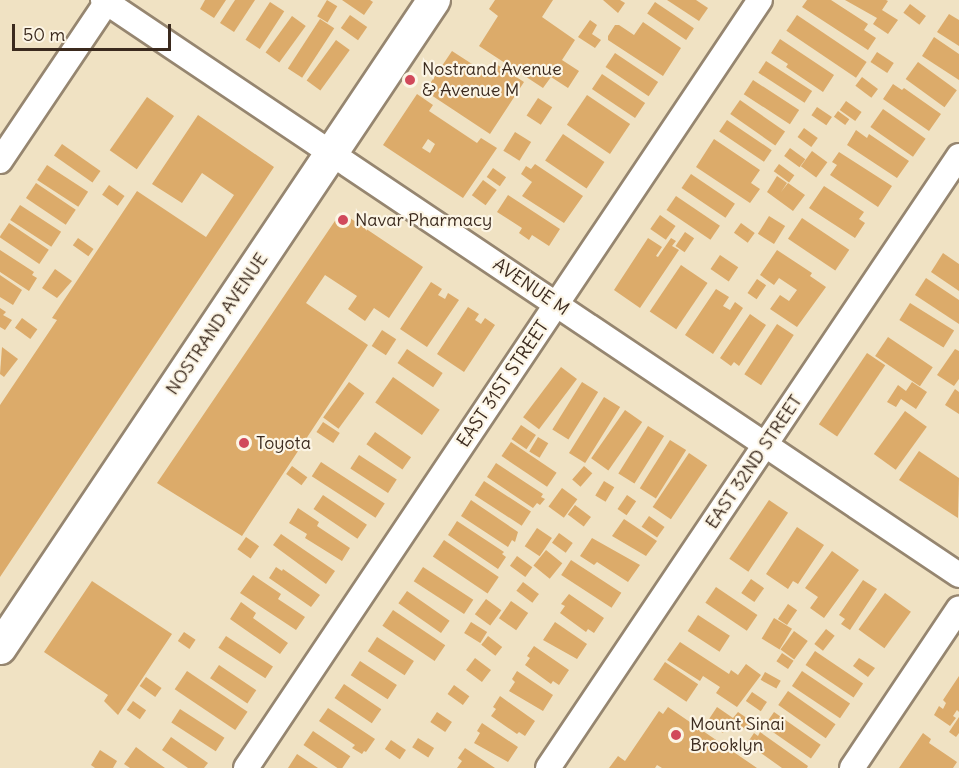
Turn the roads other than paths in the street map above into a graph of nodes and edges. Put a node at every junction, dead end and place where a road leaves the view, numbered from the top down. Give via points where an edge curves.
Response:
1 (434, 0) edge
2 (760, 0) edge
3 (106, 1) edge
4 (332, 153) junction
5 (959, 156) edge
6 (0, 161) edge
7 (556, 304) junction
8 (765, 444) junction
9 (959, 575) edge
10 (959, 608) edge
11 (0, 648) edge
12 (246, 768) edge
13 (548, 768) edge
14 (852, 768) edge

1 - 4 main road, NOSTRAND AVENUE
2 - 7 street, EAST 31ST STREET
3 - 4 street, AVENUE M
3 - 6 street
4 - 7 street, AVENUE M
4 - 11 main road, NOSTRAND AVENUE
5 - 8 street, EAST 32ND STREET
7 - 8 street, AVENUE M
7 - 12 street, EAST 31ST STREET
8 - 9 street, AVENUE M
8 - 13 street, EAST 32ND STREET
10 - 14 street

